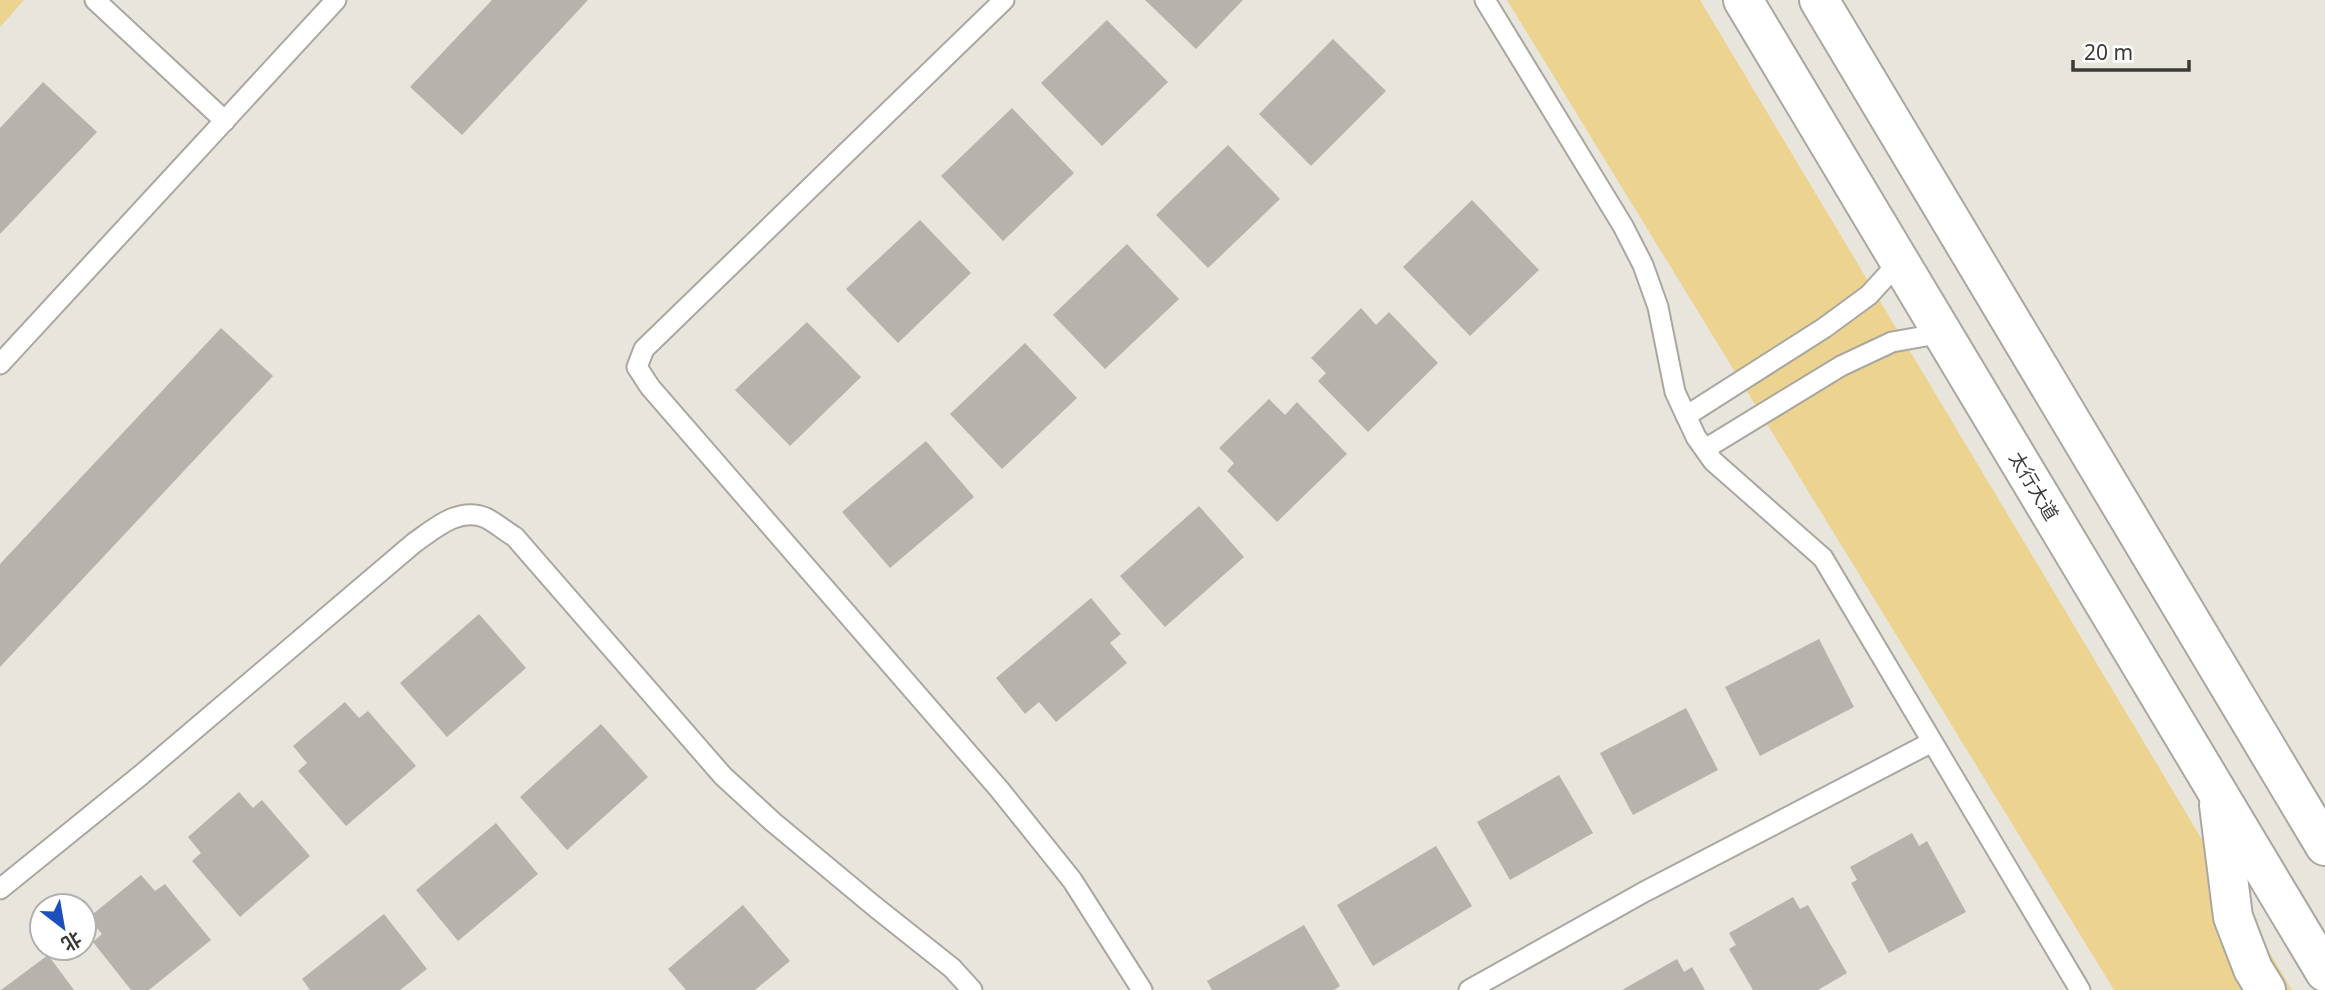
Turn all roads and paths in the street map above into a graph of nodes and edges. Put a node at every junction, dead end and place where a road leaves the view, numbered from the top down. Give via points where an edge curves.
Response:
1 (95, 0) edge
2 (336, 0) edge
3 (1004, 0) edge
4 (1485, 0) edge
5 (1744, 0) edge
6 (1819, 0) edge
7 (225, 121) junction
8 (1900, 261) junction
9 (1943, 333) junction
10 (0, 364) edge
11 (1686, 416) junction
12 (1705, 449) junction
13 (1932, 742) junction
14 (2217, 792) junction
15 (2325, 846) edge
16 (0, 889) edge
17 (2325, 972) edge
18 (972, 990) edge
19 (1142, 990) edge
20 (1469, 990) edge
21 (2080, 990) edge
22 (2266, 990) edge

1 - 7 lane
2 - 7 lane
3 - 19 lane via 644,349 638,367 650,387 999,789 1072,880
4 - 11 lane via 1643,265 1658,307 1675,392
5 - 8 main road, 太行大道
6 - 15 main road
7 - 10 lane
8 - 9 main road, 太行大道
8 - 11 lane via 1869,295 1825,328
9 - 12 lane via 1892,342 1841,366
9 - 14 main road, 太行大道
11 - 12 lane
12 - 13 lane via 1823,558
13 - 20 lane via 1644,892
13 - 21 lane
14 - 17 main road, 太行大道
14 - 22 main road via 2233,918
16 - 18 lane via 414,543 447,520 469,514 485,518 514,537 723,776 952,968

